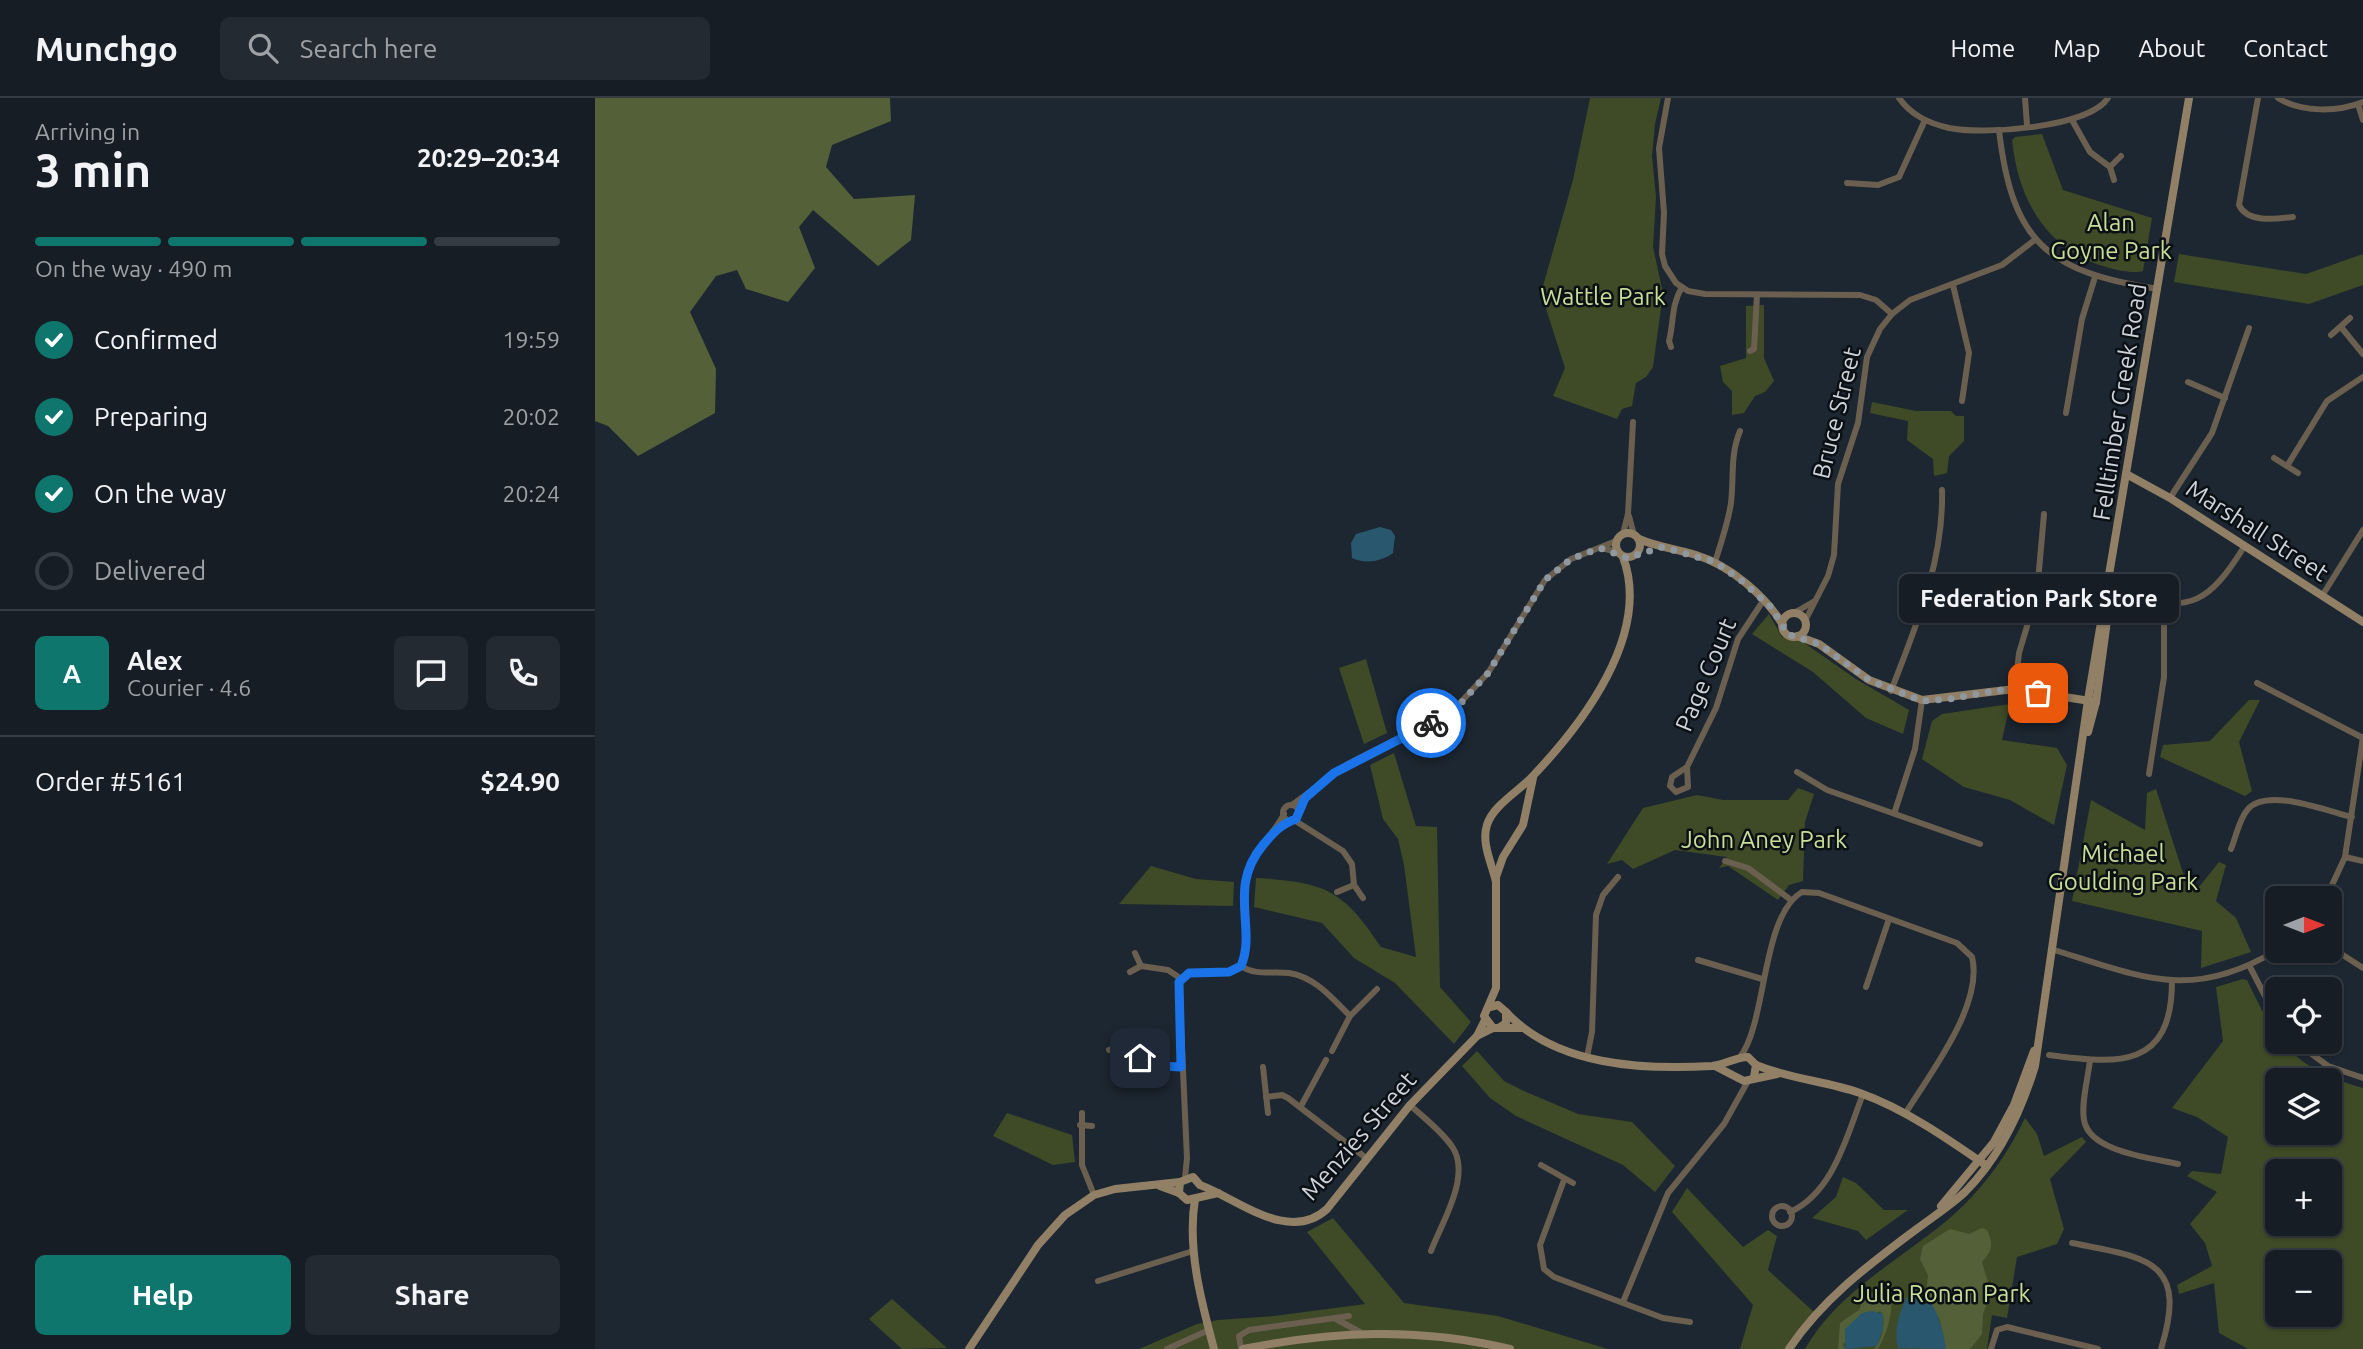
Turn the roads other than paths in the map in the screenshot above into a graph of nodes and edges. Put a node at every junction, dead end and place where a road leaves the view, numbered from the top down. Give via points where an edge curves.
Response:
1 (1668, 98) edge
2 (1899, 98) edge
3 (2025, 98) edge
4 (2108, 98) edge
5 (2189, 98) edge
6 (2258, 98) edge
7 (2278, 98) edge
8 (2360, 103) edge
9 (1925, 120) junction
10 (2072, 120) junction
11 (2363, 120) edge
12 (2027, 125) junction
13 (1999, 130) junction
14 (2121, 156) dead end
15 (2110, 167) junction
16 (2114, 180) dead end
17 (1847, 183) dead end
18 (2293, 217) dead end
19 (2036, 239) junction
20 (2095, 277) junction
21 (1953, 285) junction
22 (1682, 287) junction
23 (2158, 289) junction
24 (1757, 295) junction
25 (1892, 314) junction
26 (2350, 318) dead end
27 (2341, 327) junction
28 (2249, 328) dead end
29 (2331, 335) dead end
30 (1671, 347) dead end
31 (1750, 351) dead end
32 (2363, 354) edge
33 (2363, 377) edge
34 (2188, 382) dead end
35 (2225, 398) junction
36 (1962, 401) dead end
37 (2066, 413) dead end
38 (1633, 422) dead end
39 (1740, 431) dead end
40 (2274, 458) dead end
41 (2287, 466) junction
42 (2298, 473) dead end
43 (2128, 475) junction
44 (1942, 490) dead end
45 (2170, 498) junction
46 (1628, 514) junction
47 (2045, 514) dead end
48 (2363, 530) edge
49 (1620, 537) junction
50 (1637, 537) junction
51 (1662, 547) junction
52 (2244, 547) junction
53 (1600, 548) junction
54 (1620, 554) junction
55 (1636, 555) junction
56 (1715, 562) junction
57 (1628, 575) junction
58 (2128, 594) dead end
59 (2322, 596) junction
60 (1763, 601) junction
61 (1813, 601) junction
62 (2164, 605) junction
63 (1772, 608) junction
64 (1793, 613) junction
65 (2363, 622) edge
66 (1806, 623) junction
67 (1783, 625) junction
68 (1797, 636) junction
69 (1819, 644) junction
70 (2257, 684) dead end
71 (2015, 689) junction
72 (1891, 691) junction
73 (1922, 701) junction
74 (2092, 701) junction
75 (2363, 737) edge
76 (1687, 767) dead end
77 (1797, 772) dead end
78 (1536, 773) junction
79 (2148, 774) dead end
80 (1305, 798) junction
81 (1292, 805) junction
82 (1895, 811) junction
83 (1284, 814) junction
84 (1295, 817) junction
85 (2353, 817) junction
86 (1277, 828) junction
87 (1980, 844) dead end
88 (2231, 849) dead end
89 (2346, 857) junction
90 (1725, 861) dead end
91 (2363, 861) edge
92 (1618, 877) dead end
93 (1496, 882) junction
94 (1354, 885) junction
95 (2332, 886) edge
96 (1337, 892) dead end
97 (1363, 898) dead end
98 (1790, 900) junction
99 (1889, 919) junction
100 (2051, 949) junction
101 (1135, 953) dead end
102 (2342, 954) edge
103 (2265, 958) edge
104 (1698, 960) dead end
105 (1140, 966) junction
106 (1241, 966) junction
107 (2250, 967) junction
108 (2363, 968) edge
109 (1130, 972) dead end
110 (1180, 978) junction
111 (1762, 979) junction
112 (2172, 981) junction
113 (1866, 987) dead end
114 (1496, 988) junction
115 (1377, 989) dead end
116 (2265, 996) edge
117 (1490, 1007) junction
118 (1505, 1010) junction
119 (1350, 1016) junction
120 (1485, 1020) junction
121 (1496, 1028) junction
122 (1521, 1028) junction
123 (1118, 1034) dead end
124 (1477, 1036) junction
125 (1751, 1040) junction
126 (1120, 1047) junction
127 (1109, 1050) dead end
128 (1332, 1051) dead end
129 (2312, 1054) edge
130 (2049, 1055) dead end
131 (1587, 1057) junction
132 (1739, 1058) junction
133 (1326, 1060) dead end
134 (2090, 1060) junction
135 (1755, 1063) junction
136 (1715, 1066) junction
137 (1181, 1067) junction
138 (1263, 1067) dead end
139 (1777, 1074) junction
140 (1736, 1077) junction
141 (2363, 1078) edge
142 (1751, 1079) junction
143 (1863, 1094) junction
144 (1266, 1097) junction
145 (1737, 1097) junction
146 (1410, 1105) junction
147 (1301, 1106) junction
148 (1082, 1113) dead end
149 (1268, 1113) dead end
150 (1905, 1114) junction
151 (1080, 1125) junction
152 (1092, 1126) dead end
153 (1187, 1158) junction
154 (1366, 1158) junction
155 (1984, 1164) junction
156 (2178, 1164) dead end
157 (1541, 1165) dead end
158 (1183, 1180) junction
159 (1564, 1180) junction
160 (1198, 1182) junction
161 (1573, 1183) dead end
162 (1159, 1186) junction
163 (1218, 1193) junction
164 (1094, 1195) junction
165 (1181, 1196) junction
166 (1197, 1197) junction
167 (1790, 1212) dead end
168 (1191, 1219) junction
169 (2072, 1242) dead end
170 (1193, 1251) junction
171 (1431, 1251) dead end
172 (1098, 1281) dead end
173 (1623, 1301) junction
174 (1349, 1316) dead end
175 (1332, 1317) junction
176 (1690, 1322) dead end
177 (1209, 1330) junction
178 (1360, 1332) junction
179 (969, 1349) edge
180 (1167, 1349) edge
181 (1215, 1349) edge
182 (1242, 1349) edge
183 (1510, 1349) edge
184 (1789, 1349) edge
185 (1991, 1349) edge
186 (2098, 1349) edge
187 (2161, 1349) edge

1 - 22 street via 1659,148 1662,254 1670,276
2 - 9 street
3 - 12 street
4 - 10 street via 2095,111
5 - 23 street, Felltimber Creek Road
6 - 18 street via 2239,205 2252,216
7 - 8 street via 2313,108
8 - 11 street
9 - 13 street via 1962,130
9 - 17 street via 1899,177 1878,185
10 - 12 street
10 - 15 street via 2089,152
12 - 13 street
13 - 19 street via 2012,199
14 - 15 street
15 - 16 street
19 - 20 street via 2065,263
19 - 21 street, Bruce Street via 2002,265
20 - 23 street
20 - 37 street via 2082,320
21 - 25 street, Bruce Street via 1920,296
21 - 36 street via 1969,354
22 - 24 street via 1694,293
22 - 30 street via 1673,306
23 - 43 street, Felltimber Creek Road
24 - 25 street via 1868,296
24 - 31 street via 1754,349
25 - 61 street, Bruce Street via 1867,357 1858,423 1838,484 1834,555
26 - 27 street
27 - 29 street
27 - 32 street
28 - 35 street
33 - 41 street via 2327,401
34 - 35 street
35 - 45 street via 2212,433
38 - 46 street
39 - 56 street via 1733,448 1727,526
40 - 41 street
41 - 42 street
43 - 45 street, Marshall Street
43 - 74 street, Felltimber Creek Road
44 - 72 street via 1935,565
45 - 52 street, Marshall Street
46 - 49 street
46 - 50 street
47 - 71 street via 2038,593 2019,653
48 - 59 street
49 - 50 street
49 - 53 street
49 - 54 street
50 - 51 street
50 - 55 street
51 - 55 street
51 - 56 street
52 - 59 street, Marshall Street
52 - 62 street via 2217,586 2196,599
53 - 54 street
53 - 80 street via 1571,559 1545,580 1488,673 1460,704 1348,764
54 - 55 street
54 - 57 street
55 - 57 street
56 - 60 street
57 - 78 street via 1626,620 1607,676 1583,716
58 - 62 street
59 - 65 street, Marshall Street
60 - 63 street
60 - 76 street, Page Court via 1738,639 1716,708
61 - 64 street, Bruce Street
61 - 66 street, Bruce Street
62 - 79 street via 2164,677
63 - 64 street
63 - 67 street
64 - 66 street
64 - 67 street
66 - 68 street
66 - 69 street
67 - 68 street via 1787,634
68 - 69 street
69 - 72 street
70 - 75 street
71 - 73 street
71 - 74 street
72 - 73 street
73 - 82 street via 1915,749
74 - 100 street, Felltimber Creek Road
75 - 85 street
77 - 82 street via 1827,789
78 - 93 street via 1523,825 1501,861
78 - 93 street via 1488,821 1485,843
80 - 81 street
80 - 84 street
81 - 83 street
81 - 84 street
82 - 87 street
83 - 84 street
83 - 86 street
84 - 86 street
84 - 94 street via 1349,857
85 - 88 street via 2265,800 2248,810
85 - 89 street
86 - 106 street via 1254,855 1247,874
89 - 91 street
89 - 95 street
90 - 98 street via 1748,868
92 - 131 street via 1602,895 1595,915 1592,1032
93 - 114 street
94 - 96 street
94 - 97 street
98 - 99 street via 1813,891
98 - 111 street
99 - 113 street
99 - 150 street via 1964,947 1974,964 1960,1024
100 - 112 street via 2131,975
100 - 155 street, Felltimber Creek Road via 2035,1066 2021,1109
101 - 105 street
102 - 108 street
103 - 107 street
104 - 111 street
105 - 109 street
105 - 110 street via 1168,970
106 - 110 street via 1234,972 1189,973
106 - 119 street via 1251,972 1286,973 1310,980
107 - 112 street via 2207,979
107 - 116 street
110 - 137 street
111 - 125 street
112 - 134 street via 2170,1013 2158,1038 2127,1058
114 - 117 street
114 - 118 street
115 - 119 street
117 - 118 street
117 - 120 street
118 - 121 street via 1506,1023
118 - 122 street
119 - 128 street
120 - 121 street
120 - 124 street, Menzies Street
121 - 122 street
121 - 124 street, Menzies Street
122 - 131 street
123 - 126 street
124 - 146 street, Menzies Street
125 - 132 street
125 - 135 street
126 - 127 street
126 - 137 street via 1149,1062
129 - 141 street via 2328,1066
130 - 134 street
131 - 136 street via 1642,1066
132 - 135 street
132 - 136 street
132 - 140 street via 1733,1069
133 - 147 street
134 - 156 street via 2084,1117 2093,1137 2105,1146
135 - 139 street
135 - 142 street
136 - 140 street
137 - 153 street
138 - 144 street
139 - 142 street
139 - 143 street
140 - 142 street
140 - 145 street
142 - 145 street
143 - 150 street
143 - 167 street via 1828,1178 1812,1198
144 - 147 street via 1282,1095
144 - 149 street
145 - 173 street via 1724,1124 1668,1193
146 - 154 street, Menzies Street
146 - 171 street via 1451,1144 1458,1162 1458,1179
147 - 154 street
148 - 151 street
150 - 155 street
151 - 152 street
151 - 164 street via 1082,1165
153 - 158 street
153 - 160 street
154 - 163 street, Menzies Street via 1327,1209 1301,1223 1283,1222
155 - 184 street, Felltimber Creek Road via 1966,1191 1824,1304
157 - 159 street
158 - 160 street, Menzies Street
158 - 162 street, Menzies Street
158 - 165 street
159 - 161 street
159 - 173 street via 1540,1245 1544,1269 1554,1278
160 - 163 street, Menzies Street
160 - 166 street
162 - 164 street via 1130,1186
162 - 165 street
163 - 166 street
164 - 179 street via 1050,1229
165 - 166 street
165 - 168 street
166 - 168 street
168 - 170 street
169 - 187 street via 2137,1256 2160,1272 2171,1301
170 - 172 street
170 - 177 street
173 - 176 street via 1663,1318
174 - 175 street
175 - 178 street
175 - 182 street via 1249,1330 1240,1336
177 - 180 street
177 - 181 street
178 - 182 street
178 - 183 street via 1437,1335
185 - 186 street via 1997,1330 2007,1327

